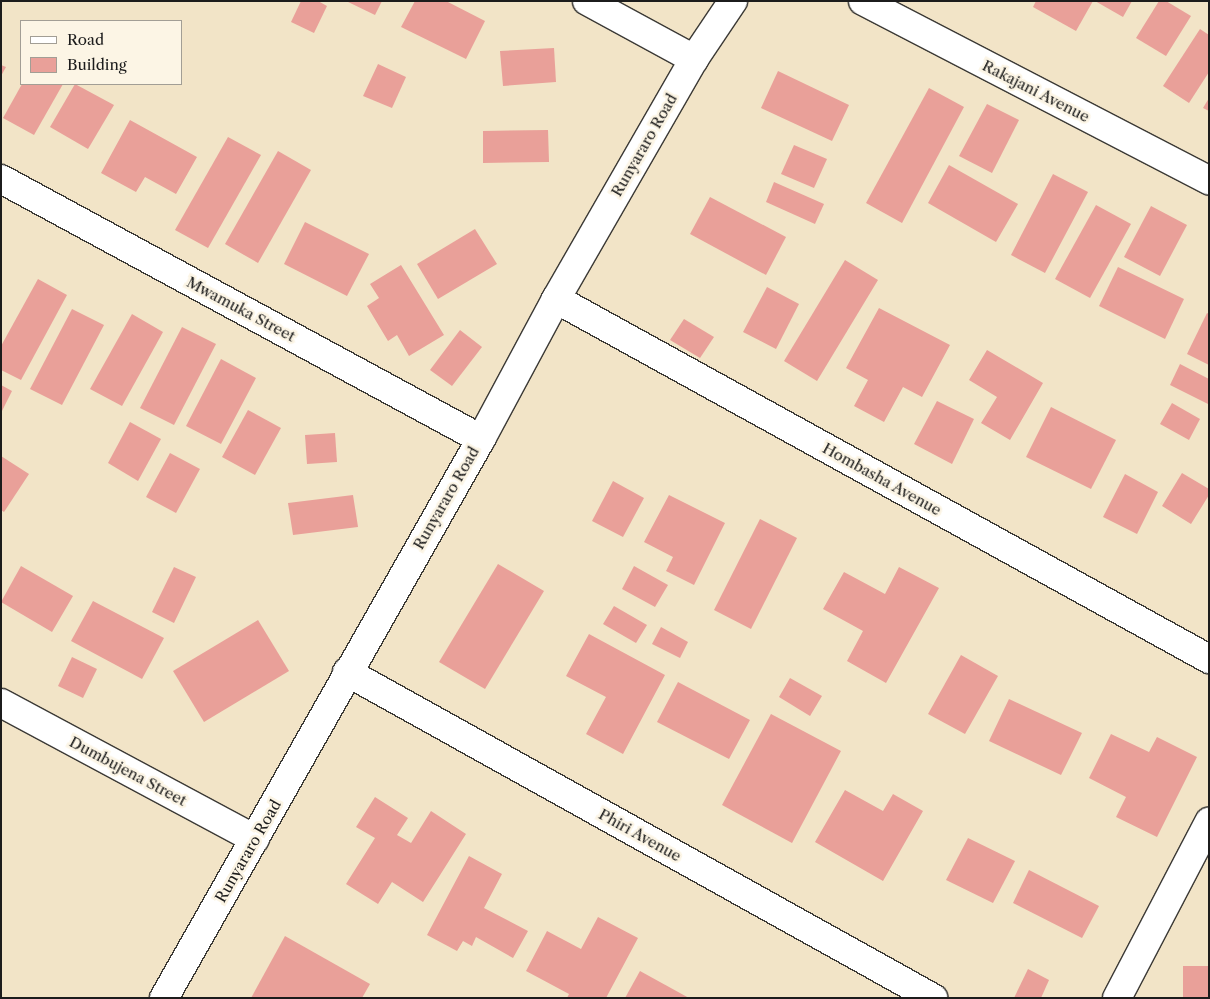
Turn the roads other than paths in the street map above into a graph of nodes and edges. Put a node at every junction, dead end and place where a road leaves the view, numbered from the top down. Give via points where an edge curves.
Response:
1 (587, 1) edge
2 (733, 1) edge
3 (863, 1) edge
4 (694, 59) junction
5 (1, 179) edge
6 (1209, 180) edge
7 (556, 299) junction
8 (480, 439) junction
9 (1209, 659) edge
10 (347, 672) junction
11 (1, 703) edge
12 (1209, 822) edge
13 (255, 840) junction
14 (164, 998) edge
15 (933, 998) edge
16 (1117, 998) edge

1 - 4 street
2 - 4 street, Runyararo Road
3 - 6 street, Rakajani Avenue
4 - 7 street, Runyararo Road
5 - 8 street, Mwamuka Street
7 - 8 street, Runyararo Road
7 - 9 street, Hombasha Avenue
8 - 10 street, Runyararo Road
10 - 13 street, Runyararo Road
10 - 15 street, Phiri Avenue
11 - 13 street, Dumbujena Street
12 - 16 street
13 - 14 street, Runyararo Road

